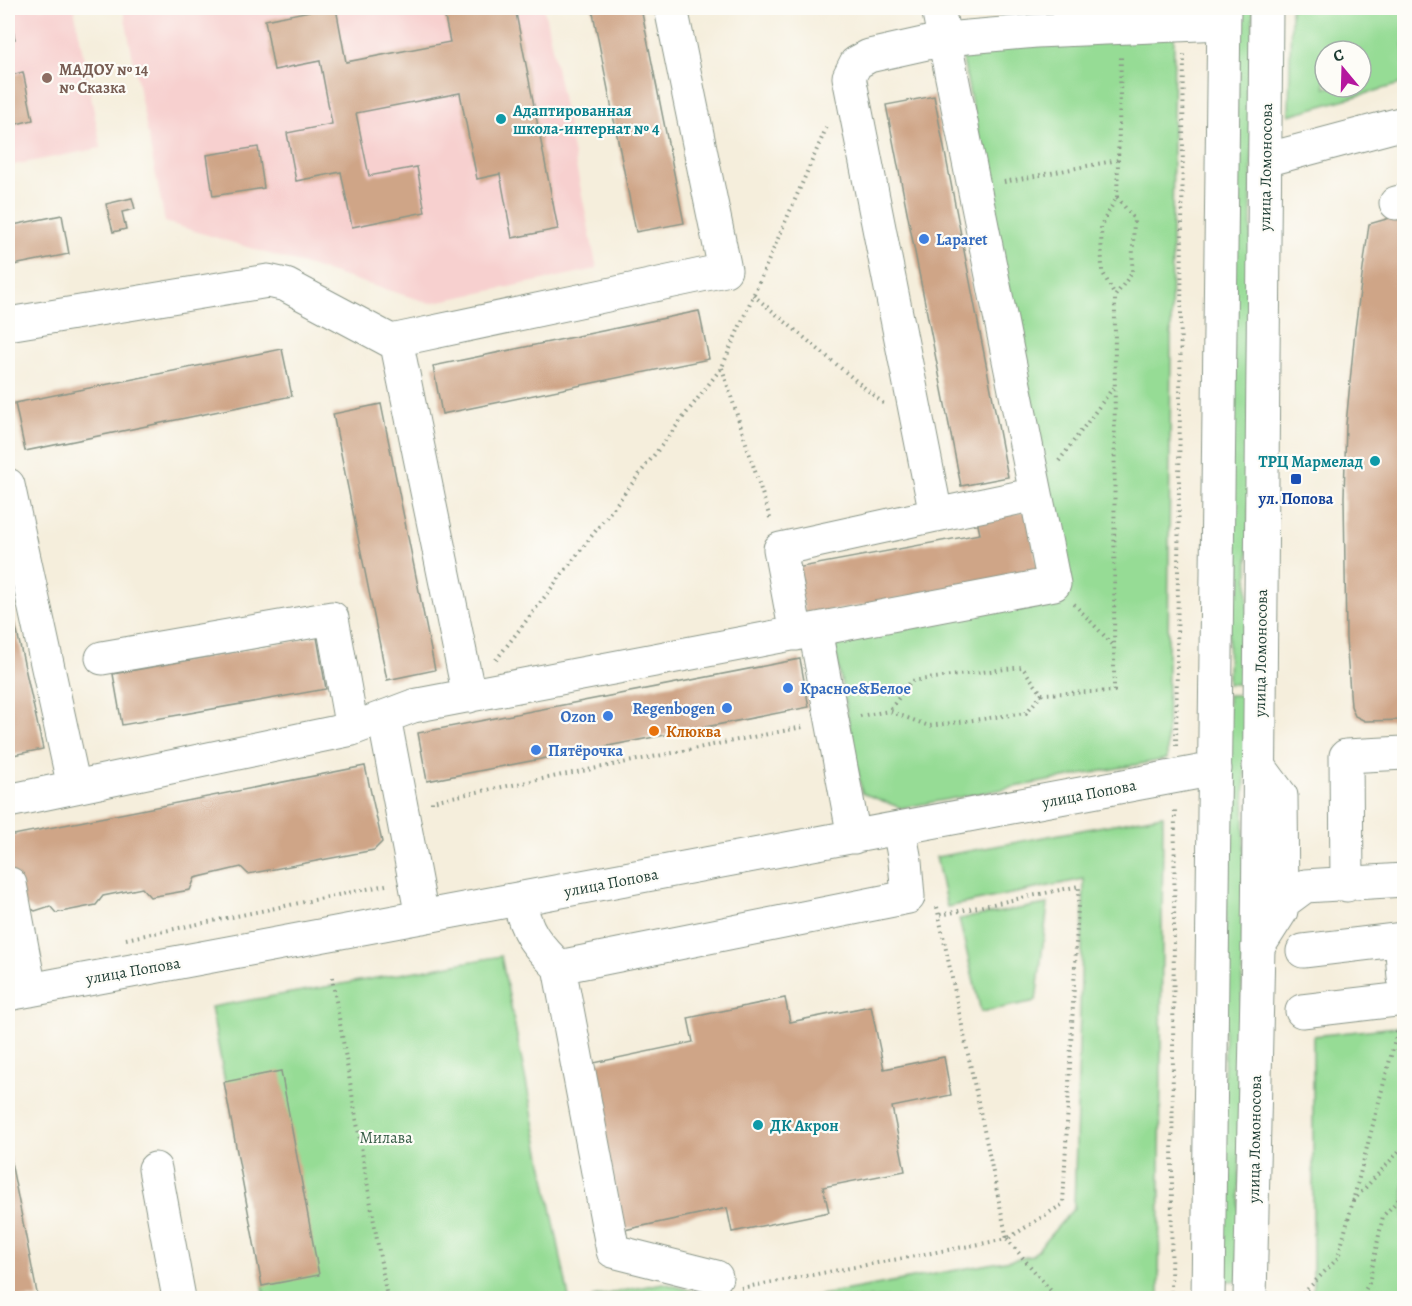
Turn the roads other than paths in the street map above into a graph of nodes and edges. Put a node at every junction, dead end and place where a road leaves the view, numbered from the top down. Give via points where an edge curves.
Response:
1 (671, 8) edge
2 (938, 8) edge
3 (1266, 8) edge
4 (1223, 15) edge
5 (1034, 19) edge
6 (945, 39) junction
7 (1404, 123) edge
8 (1265, 160) junction
9 (8, 324) edge
10 (396, 340) junction
11 (8, 485) edge
12 (1036, 494) junction
13 (936, 515) junction
14 (806, 632) junction
15 (102, 658) dead end
16 (469, 696) junction
17 (384, 717) junction
18 (352, 729) junction
19 (1404, 753) edge
20 (1259, 766) junction
21 (1215, 769) junction
22 (74, 787) junction
23 (8, 801) edge
24 (898, 829) junction
25 (854, 837) junction
26 (1404, 880) edge
27 (10, 884) dead end
28 (1347, 885) junction
29 (519, 900) junction
30 (1282, 903) junction
31 (422, 917) junction
32 (1403, 939) edge
33 (1258, 947) junction
34 (1303, 951) dead end
35 (559, 967) junction
36 (1404, 978) edge
37 (19, 992) edge
38 (1302, 1011) dead end
39 (1401, 1014) edge
40 (155, 1169) dead end
41 (726, 1283) road end
42 (179, 1299) edge
43 (1208, 1299) edge
44 (1250, 1299) edge

1 - 10 main road via 725,270
2 - 6 main road
3 - 8 main road, улица Ломоносова
4 - 5 main road via 1185,24 1121,27
4 - 21 main road
5 - 6 main road
6 - 12 main road
6 - 13 main road via 869,56 856,63 849,77
7 - 8 main road
8 - 20 main road, улица Ломоносова
9 - 10 main road via 268,282 286,285 389,340
10 - 16 main road
11 - 22 main road
12 - 13 main road
12 - 14 main road via 1054,584
13 - 14 main road via 780,549
14 - 16 main road
14 - 25 main road via 833,721
15 - 18 main road via 332,618
16 - 17 main road via 412,706
17 - 18 main road
17 - 31 main road
18 - 22 main road
19 - 28 main road via 1346,756
20 - 30 main road via 1281,796
20 - 33 main road, улица Ломоносова
21 - 24 main road, улица Попова
21 - 43 main road
22 - 23 main road
24 - 25 main road, улица Попова
24 - 35 main road via 908,897
25 - 29 main road, улица Попова
26 - 28 main road
27 - 37 main road
28 - 30 main road via 1305,886
29 - 31 main road, улица Попова
29 - 35 main road via 533,941
30 - 33 main road
31 - 37 main road, улица Попова
32 - 34 main road
32 - 36 main road
33 - 44 main road, улица Ломоносова
35 - 41 main road via 613,1251
38 - 39 main road
40 - 42 main road

